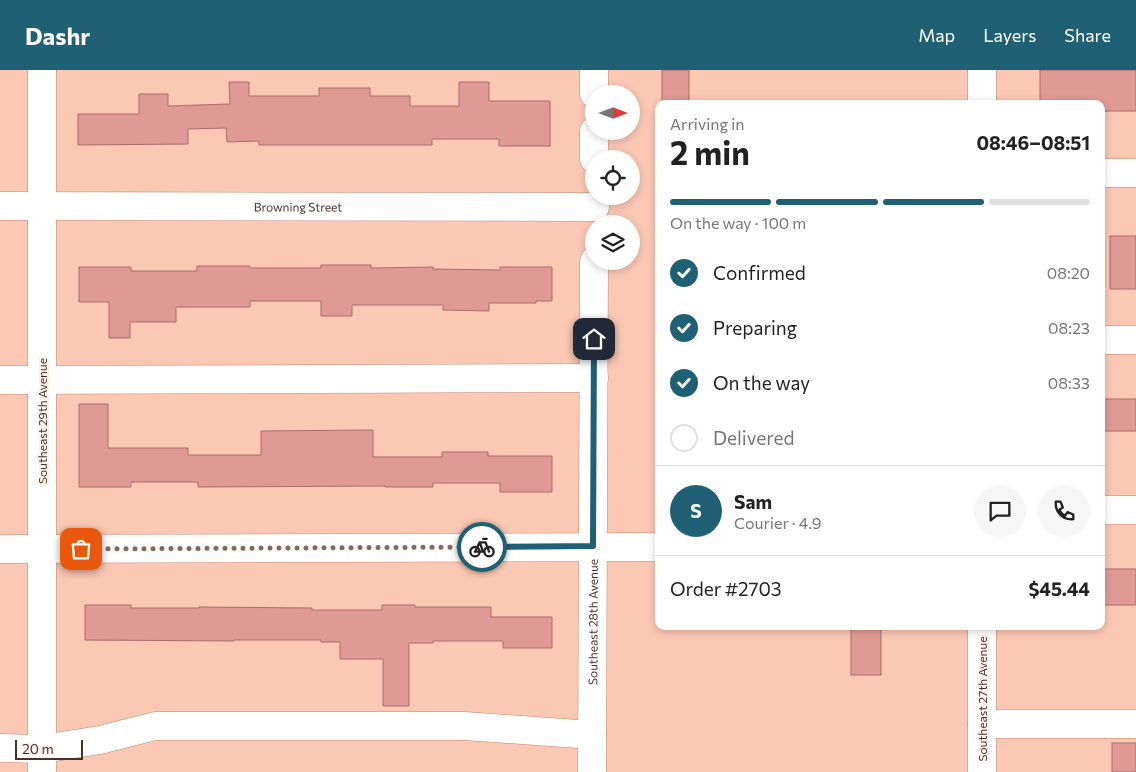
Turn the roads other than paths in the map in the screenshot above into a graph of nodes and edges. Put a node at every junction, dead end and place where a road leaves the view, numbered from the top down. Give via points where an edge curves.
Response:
1 (42, 70) edge
2 (594, 70) edge
3 (982, 70) edge
4 (594, 85) edge
5 (982, 100) edge
6 (1105, 173) edge
7 (1136, 173) edge
8 (0, 206) edge
9 (41, 206) junction
10 (595, 209) edge
11 (594, 270) edge
12 (1105, 340) edge
13 (1136, 340) edge
14 (594, 378) junction
15 (0, 380) edge
16 (42, 380) junction
17 (1105, 510) edge
18 (1136, 510) edge
19 (593, 546) junction
20 (655, 547) edge
21 (0, 549) edge
22 (42, 549) junction
23 (982, 630) edge
24 (982, 724) junction
25 (1136, 724) edge
26 (592, 736) junction
27 (0, 748) edge
28 (42, 760) edge
29 (592, 772) edge
30 (982, 772) edge

1 - 9 street, Southeast 29th Avenue
2 - 4 street
3 - 5 street
6 - 7 street
8 - 9 street, Browning Street
9 - 10 street, Browning Street
9 - 16 street, Southeast 29th Avenue
11 - 14 street, Southeast 28th Avenue
12 - 13 street
14 - 16 street
14 - 19 street, Southeast 28th Avenue
15 - 16 street
16 - 22 street, Southeast 29th Avenue
17 - 18 street
19 - 20 street
19 - 22 street
19 - 26 street, Southeast 28th Avenue
21 - 22 street
22 - 28 street, Southeast 29th Avenue
23 - 24 street, Southeast 27th Avenue
24 - 25 street
24 - 30 street, Southeast 27th Avenue
26 - 28 street via 465,726 155,726
26 - 29 street, Southeast 28th Avenue
27 - 28 street

